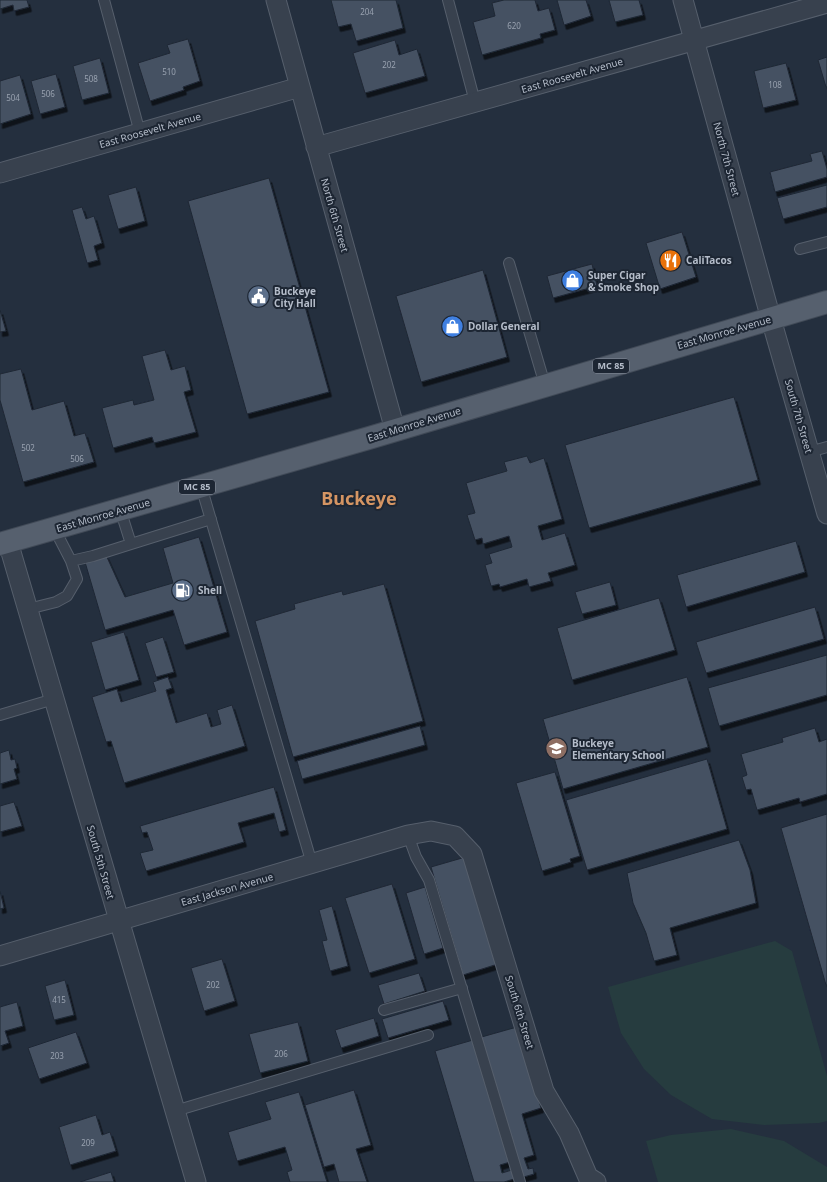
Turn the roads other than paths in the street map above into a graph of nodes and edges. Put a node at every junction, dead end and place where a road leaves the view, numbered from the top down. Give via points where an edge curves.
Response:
1 (104, 0) edge
2 (276, 0) edge
3 (448, 0) edge
4 (683, 0) edge
5 (827, 3) edge
6 (694, 40) junction
7 (300, 88) junction
8 (475, 102) junction
9 (140, 133) junction
10 (316, 147) junction
11 (0, 173) edge
12 (827, 242) edge
13 (800, 249) dead end
14 (509, 263) dead end
15 (827, 302) edge
16 (771, 318) junction
17 (544, 385) junction
18 (394, 430) junction
19 (818, 450) edge
20 (201, 486) junction
21 (120, 509) junction
22 (827, 514) edge
23 (211, 519) junction
24 (54, 528) junction
25 (4, 543) edge
26 (131, 544) junction
27 (71, 561) junction
28 (28, 609) junction
29 (54, 699) junction
30 (0, 715) edge
31 (408, 835) junction
32 (455, 836) joint
33 (312, 864) junction
34 (118, 920) junction
35 (0, 956) edge
36 (462, 988) junction
37 (384, 1010) dead end
38 (428, 1035) dead end
39 (175, 1111) junction
40 (196, 1182) edge
41 (520, 1182) edge
42 (596, 1182) edge

1 - 9 lane
2 - 7 street, North 6th Street
3 - 8 lane
4 - 6 street, North 7th Street
5 - 6 street, East Roosevelt Avenue
6 - 8 street, East Roosevelt Avenue
6 - 16 street, North 7th Street
7 - 9 street, East Roosevelt Avenue
7 - 10 street, North 6th Street
8 - 10 street, East Roosevelt Avenue
9 - 11 street, East Roosevelt Avenue
10 - 18 street, North 6th Street
12 - 13 lane
14 - 17 lane
15 - 16 main road, East Monroe Avenue / MC 85
16 - 17 main road, East Monroe Avenue / MC 85
16 - 19 street, South 7th Street
17 - 18 main road, East Monroe Avenue / MC 85
18 - 20 main road, East Monroe Avenue / MC 85
19 - 22 street, South 7th Street
20 - 21 main road, East Monroe Avenue / MC 85
20 - 23 lane
21 - 24 main road, East Monroe Avenue / MC 85
21 - 26 lane
23 - 26 lane
23 - 33 lane
24 - 25 main road, East Monroe Avenue / MC 85
24 - 27 lane
25 - 28 street, South 5th Street
26 - 27 lane
27 - 28 lane via 77,579 67,596 56,602
28 - 29 street, South 5th Street
29 - 30 lane
29 - 34 street, South 5th Street
31 - 32 street, East Jackson Avenue via 431,831
31 - 33 street, East Jackson Avenue
31 - 36 lane via 416,857 429,880
32 - 42 street, South 6th Street via 472,854 544,1091 569,1133 588,1177
33 - 34 street, East Jackson Avenue
34 - 35 street, East Jackson Avenue
34 - 39 street, South 5th Street
36 - 37 lane
36 - 41 lane
38 - 39 lane
39 - 40 street, South 5th Street

